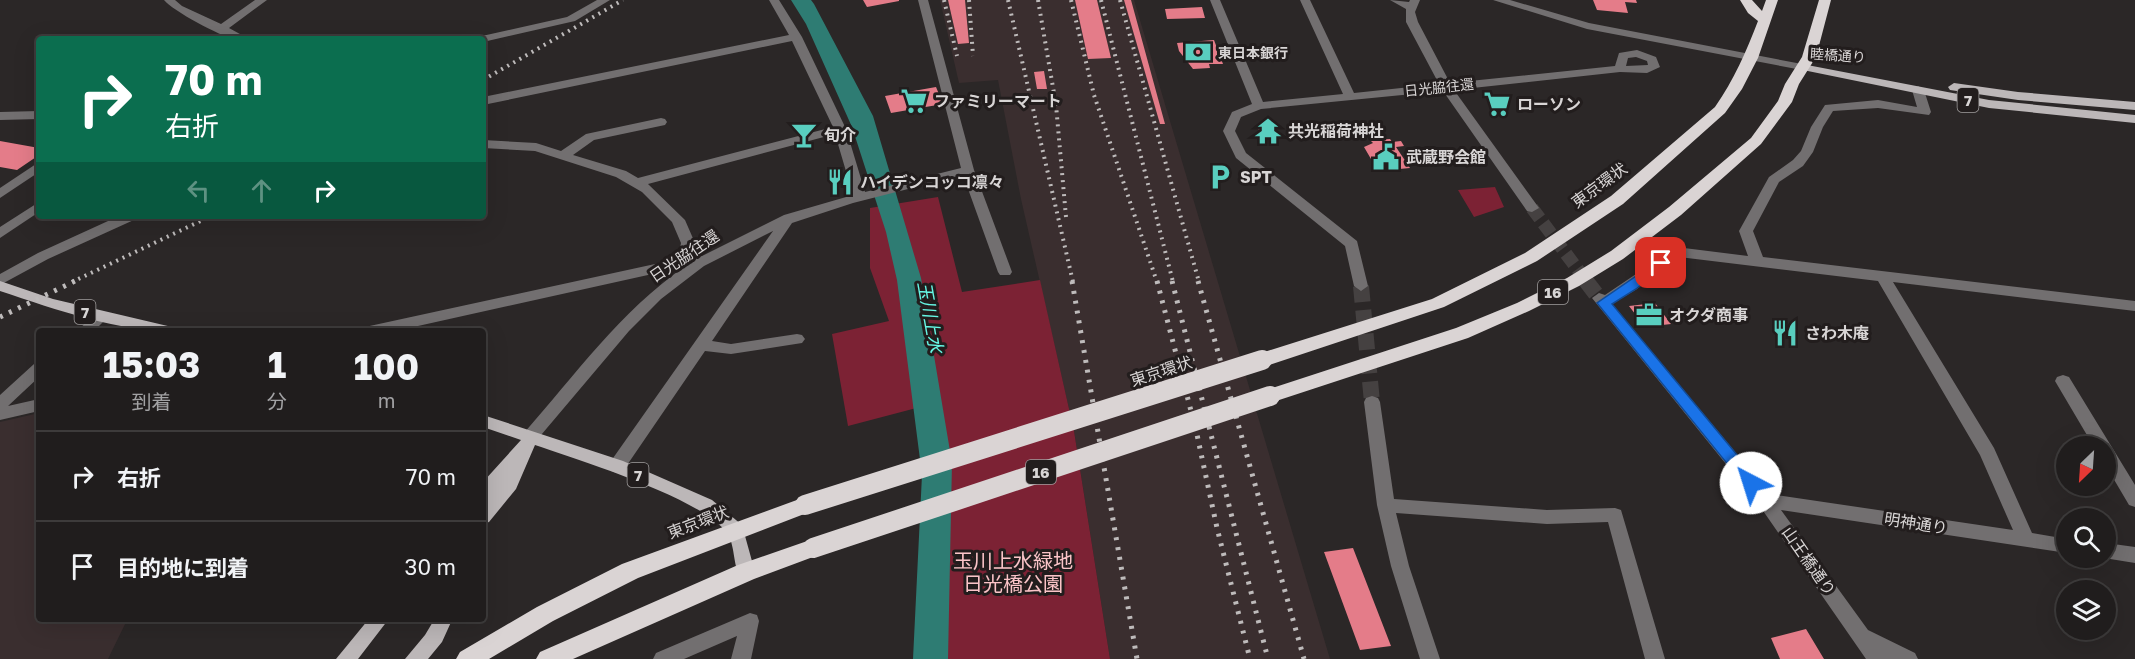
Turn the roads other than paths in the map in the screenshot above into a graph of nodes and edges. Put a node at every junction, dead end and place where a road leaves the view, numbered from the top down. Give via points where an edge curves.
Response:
1 (169, 0) edge
2 (262, 0) edge
3 (605, 0) edge
4 (774, 0) edge
5 (923, 0) edge
6 (1215, 0) edge
7 (1305, 0) edge
8 (1395, 0) edge
9 (1498, 0) edge
10 (1746, 0) edge
11 (1772, 0) edge
12 (1825, 0) edge
13 (1413, 4) edge
14 (1765, 20) junction
15 (220, 29) junction
16 (236, 36) edge
17 (796, 37) junction
18 (486, 38) edge
19 (1751, 58) junction
20 (1802, 67) junction
21 (1620, 69) dead end
22 (1446, 86) junction
23 (1918, 90) junction
24 (1350, 96) junction
25 (486, 100) edge
26 (1258, 106) junction
27 (2135, 106) edge
28 (36, 115) edge
29 (0, 116) edge
30 (2135, 119) edge
31 (661, 122) dead end
32 (840, 129) junction
33 (486, 145) edge
34 (564, 155) junction
35 (36, 168) edge
36 (968, 170) junction
37 (636, 183) junction
38 (0, 194) edge
39 (860, 196) junction
40 (36, 208) edge
41 (1532, 208) tunnel mouth
42 (789, 218) junction
43 (124, 219) edge
44 (0, 234) edge
45 (706, 260) junction
46 (1757, 261) junction
47 (685, 262) junction
48 (1005, 272) dead end
49 (1883, 277) junction
50 (0, 280) edge
51 (0, 286) edge
52 (1361, 286) tunnel mouth
53 (2135, 306) edge
54 (102, 316) junction
55 (88, 328) edge
56 (154, 328) edge
57 (383, 328) edge
58 (797, 339) dead end
59 (702, 345) junction
60 (36, 371) edge
61 (2063, 381) dead end
62 (1372, 402) tunnel mouth
63 (0, 404) edge
64 (36, 406) edge
65 (0, 414) edge
66 (486, 422) edge
67 (2096, 436) edge
68 (530, 437) junction
69 (616, 466) junction
70 (2116, 469) edge
71 (486, 490) edge
72 (1765, 500) junction
73 (2135, 500) edge
74 (1386, 505) junction
75 (486, 513) edge
76 (736, 530) junction
77 (2026, 540) junction
78 (2056, 544) edge
79 (2116, 552) edge
80 (2135, 555) edge
81 (746, 572) junction
82 (376, 622) edge
83 (442, 622) edge
84 (1863, 637) junction
85 (346, 659) edge
86 (414, 659) edge
87 (468, 659) edge
88 (548, 659) edge
89 (663, 659) edge
90 (741, 659) edge
91 (1430, 659) edge
92 (1654, 659) edge
93 (1877, 659) edge
94 (1908, 659) edge

1 - 15 street
2 - 15 street
3 - 18 street via 571,19
4 - 17 street
5 - 36 street
6 - 26 street
7 - 24 street
8 - 13 street
9 - 19 street via 1587,26
10 - 14 highway
11 - 14 highway, 東京環状 / 16
12 - 20 highway, 16 via 1809,57
13 - 22 street via 1412,22
14 - 19 highway, 東京環状 / 16
15 - 16 street
17 - 25 street
17 - 32 street
19 - 20 street
19 - 76 highway, 東京環状 / 16, bridge via 1720,110 1617,200 1531,257 1438,303
20 - 23 main road, 睦橋通り / 7
20 - 27 main road, 睦橋通り / 7 via 1861,70 1997,93
20 - 81 highway, 16, bridge via 1785,102 1756,141 1675,211 1617,255 1523,307 1462,333
21 - 22 street, 日光脇往還
22 - 24 street, 日光脇往還
22 - 41 street
23 - 30 main road, 睦橋通り / 7 via 1989,104
23 - 46 street via 1925,112 1878,104 1829,108 1807,152 1774,180 1746,231
24 - 26 street, 日光脇往還
26 - 52 street via 1236,115 1229,131 1241,154 1352,244
28 - 29 street
31 - 34 street via 590,137
32 - 37 street
32 - 39 street
33 - 34 street via 536,147
34 - 37 street
35 - 38 street
36 - 39 street, 日光脇往還
36 - 48 street
37 - 47 street via 678,220 688,243
39 - 42 street, 日光脇往還
40 - 44 street
42 - 45 street, 日光脇往還
42 - 59 street
43 - 50 street
45 - 47 street
45 - 68 street, 日光脇往還 via 663,288
46 - 49 street
46 - 72 street, 山王橋通り via 1676,252 1632,286 1601,301
47 - 57 street
49 - 53 street
49 - 77 street via 1988,453
51 - 54 main road, 7
54 - 55 street
54 - 56 main road, 7
58 - 59 street via 731,349
59 - 69 street
60 - 63 street
61 - 67 street
62 - 74 street
64 - 65 street
66 - 68 main road, 7
68 - 69 main road, 7
68 - 71 main road
68 - 75 main road via 510,484
69 - 76 main road, 7 via 706,505
70 - 73 street
72 - 77 street, 明神通り
72 - 84 street, 山王橋通り
74 - 91 street via 1400,566
74 - 92 street via 1547,517 1615,515
76 - 81 main road
76 - 87 highway, 東京環状 / 16 via 630,571
77 - 78 street, 明神通り
79 - 80 street
81 - 88 highway, 16
82 - 85 main road
83 - 86 main road via 424,651
84 - 93 street, 山王橋通り
84 - 94 street
89 - 90 street via 750,621

